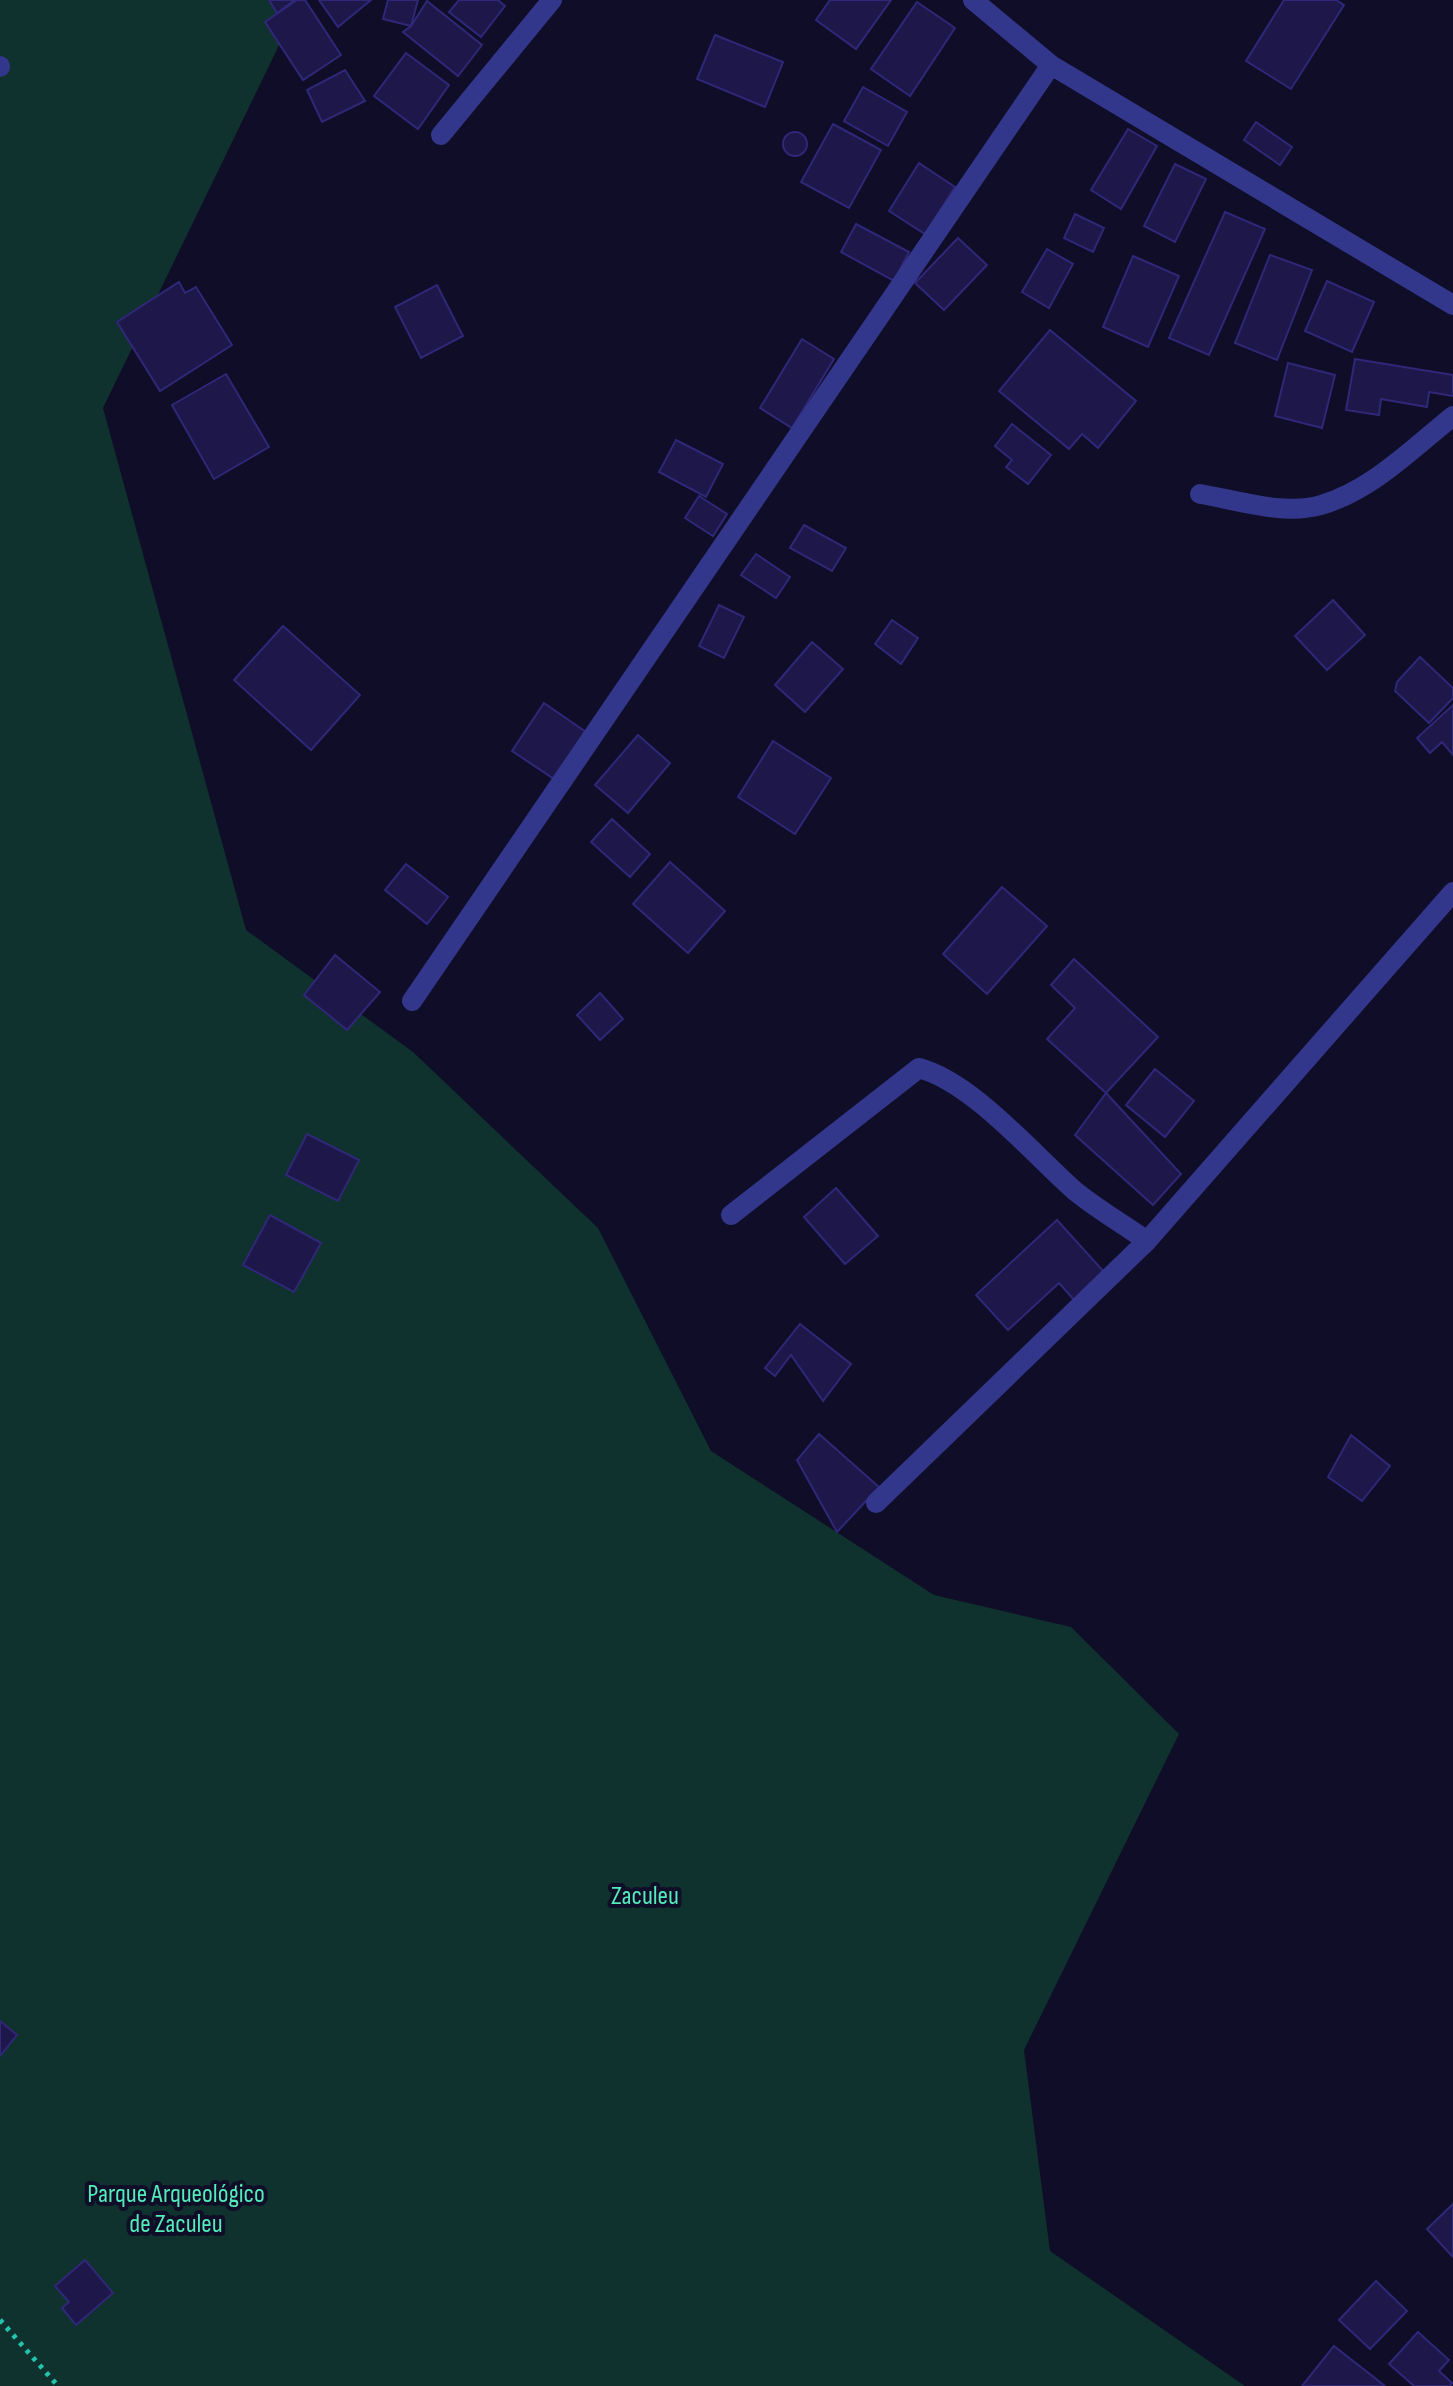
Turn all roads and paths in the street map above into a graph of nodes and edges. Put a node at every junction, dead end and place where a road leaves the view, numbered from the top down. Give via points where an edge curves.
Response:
1 (552, 0) edge
2 (973, 0) edge
3 (1051, 65) junction
4 (441, 135) dead end
5 (1453, 305) edge
6 (1453, 416) edge
7 (1200, 494) dead end
8 (1453, 892) edge
9 (412, 1001) dead end
10 (731, 1215) dead end
11 (1147, 1241) junction
12 (876, 1503) dead end
13 (0, 2320) edge
14 (58, 2386) edge

1 - 4 street
2 - 3 street
3 - 5 street
3 - 9 street
6 - 7 street via 1378,477 1321,505 1277,507
8 - 11 street
10 - 11 street via 919,1068 937,1073 1004,1124 1077,1193
11 - 12 street
13 - 14 path

